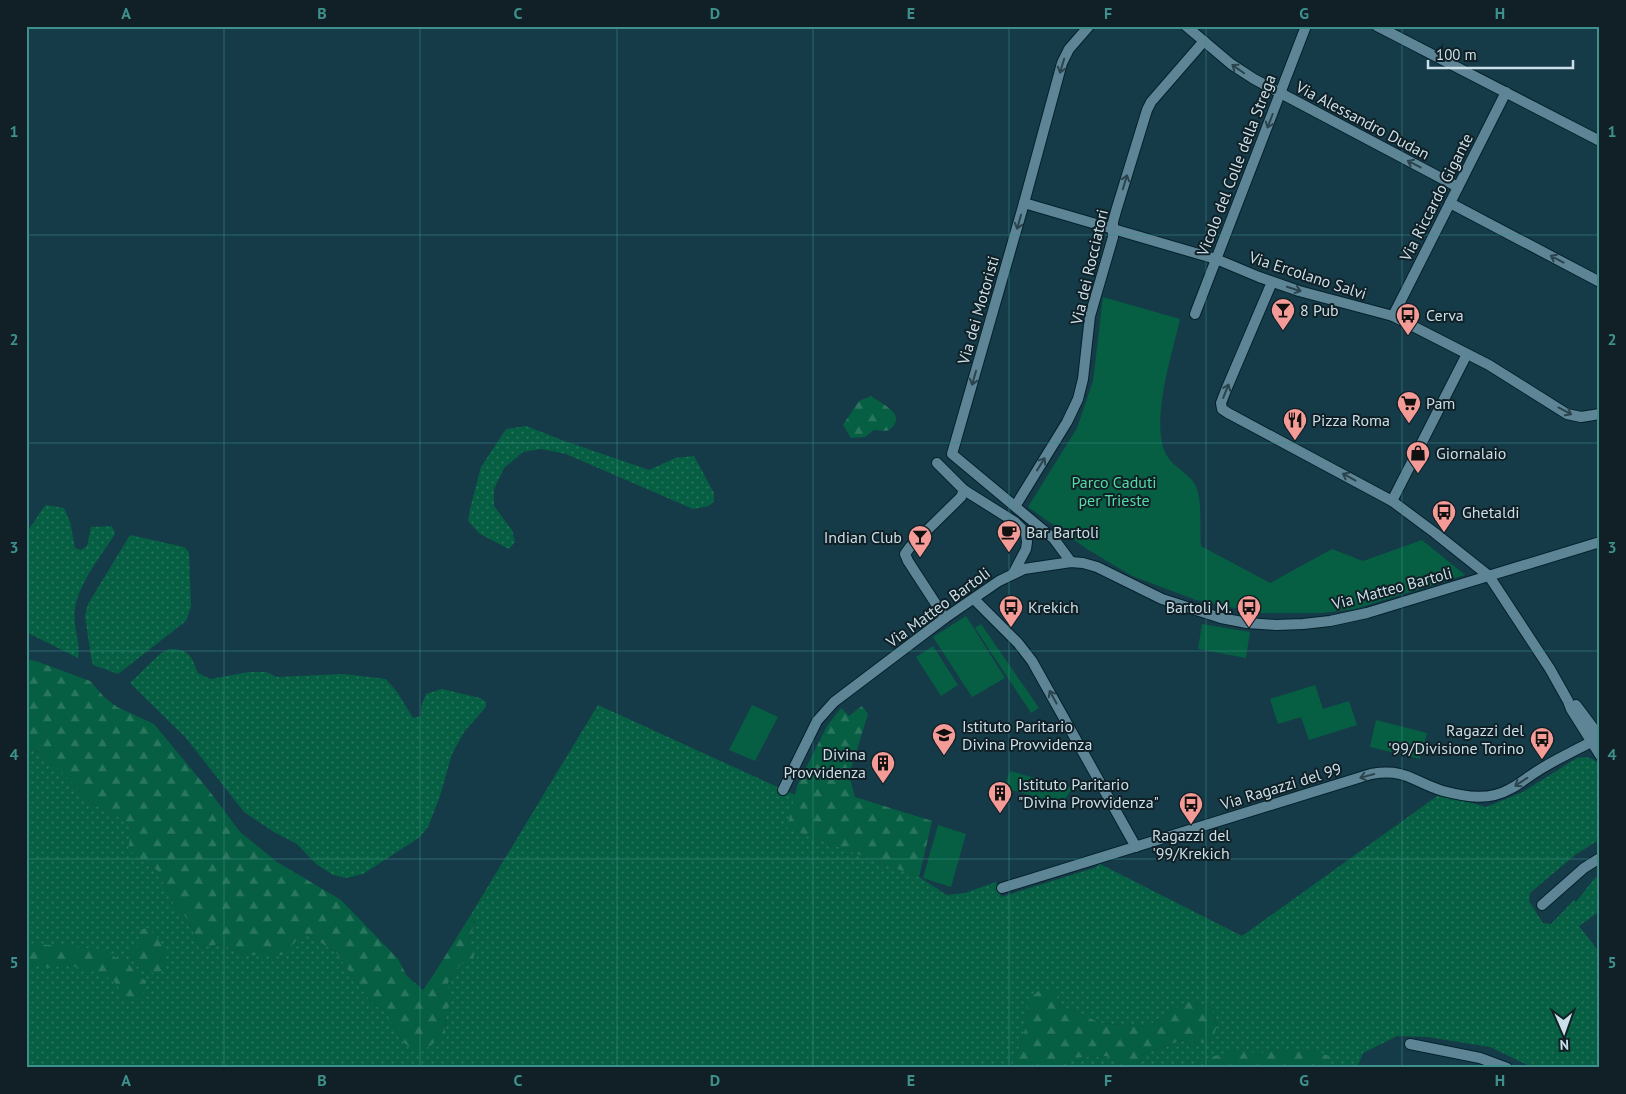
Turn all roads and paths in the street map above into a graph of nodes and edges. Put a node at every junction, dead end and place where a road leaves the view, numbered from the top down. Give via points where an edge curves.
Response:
1 (1089, 26) edge
2 (1186, 26) edge
3 (1306, 26) edge
4 (1377, 26) edge
5 (1204, 41) junction
6 (1506, 92) junction
7 (1281, 93) junction
8 (1600, 141) edge
9 (1458, 186) junction
10 (1024, 203) junction
11 (1450, 203) junction
12 (1112, 229) junction
13 (1216, 259) junction
14 (1272, 282) junction
15 (1600, 282) edge
16 (1195, 314) dead end
17 (1393, 316) junction
18 (1466, 354) junction
19 (1600, 414) edge
20 (937, 463) dead end
21 (964, 490) junction
22 (1392, 501) junction
23 (1016, 505) junction
24 (1600, 542) edge
25 (1071, 562) junction
26 (1013, 574) junction
27 (1489, 576) junction
28 (974, 599) junction
29 (945, 618) junction
30 (1597, 741) edge
31 (1600, 755) edge
32 (783, 790) dead end
33 (1136, 847) junction
34 (1600, 858) edge
35 (1002, 888) dead end
36 (1542, 905) dead end
37 (1410, 1044) dead end
38 (1507, 1068) edge

1 -> 10 street, Via dei Motoristi via 1064,57
2 - 5 street, Via Alessandro Dudan
3 - 7 street, Vicolo del Colle della Strega
4 - 6 street
7 -> 5 street, Via Alessandro Dudan via 1238,69
12 -> 5 street, Via dei Rocciatori via 1151,102
6 - 8 street
6 - 9 street, Via Riccardo Gigante
9 -> 7 street, Via Alessandro Dudan
7 -> 13 street, Vicolo del Colle della Strega
9 - 11 street, Via Riccardo Gigante
10 - 12 street, Via Ercolano Salvi
10 -> 23 street, Via dei Motoristi via 952,454
15 -> 11 street
11 - 17 street, Via Riccardo Gigante
12 - 13 street, Via Ercolano Salvi
23 -> 12 street, Via dei Rocciatori via 1078,400 1090,316
13 - 14 street, Via Ercolano Salvi
13 - 16 street, Vicolo del Colle della Strega
14 -> 17 street, Via Ercolano Salvi
22 -> 14 street via 1222,409 1226,390
17 - 18 street, Via Ercolano Salvi
18 -> 19 street, Via Ercolano Salvi via 1571,415 1586,417
18 - 22 street
20 - 21 street
21 - 26 street via 1026,532 1026,549
21 - 29 street via 905,554
22 - 27 street
23 - 25 street, Via dei Motoristi via 1054,539
24 - 27 street, Via Matteo Bartoli
25 - 26 street, Via Matteo Bartoli via 1024,569
25 - 27 street, Via Matteo Bartoli via 1097,567 1174,603 1228,620 1256,624 1303,624 1349,617
26 - 28 street, Via Matteo Bartoli
27 - 30 street via 1550,669 1571,709
28 - 29 street, Via Matteo Bartoli
33 -> 28 street via 1032,661
29 - 32 street, Via Matteo Bartoli via 834,702 817,721
30 - 31 street
30 -> 33 street, Via Ragazzi del 99 via 1563,756 1511,789 1489,796 1467,796 1442,790 1406,774 1380,772
33 - 35 street, Via Ragazzi del 99
34 - 36 street
37 - 38 street via 1480,1058

